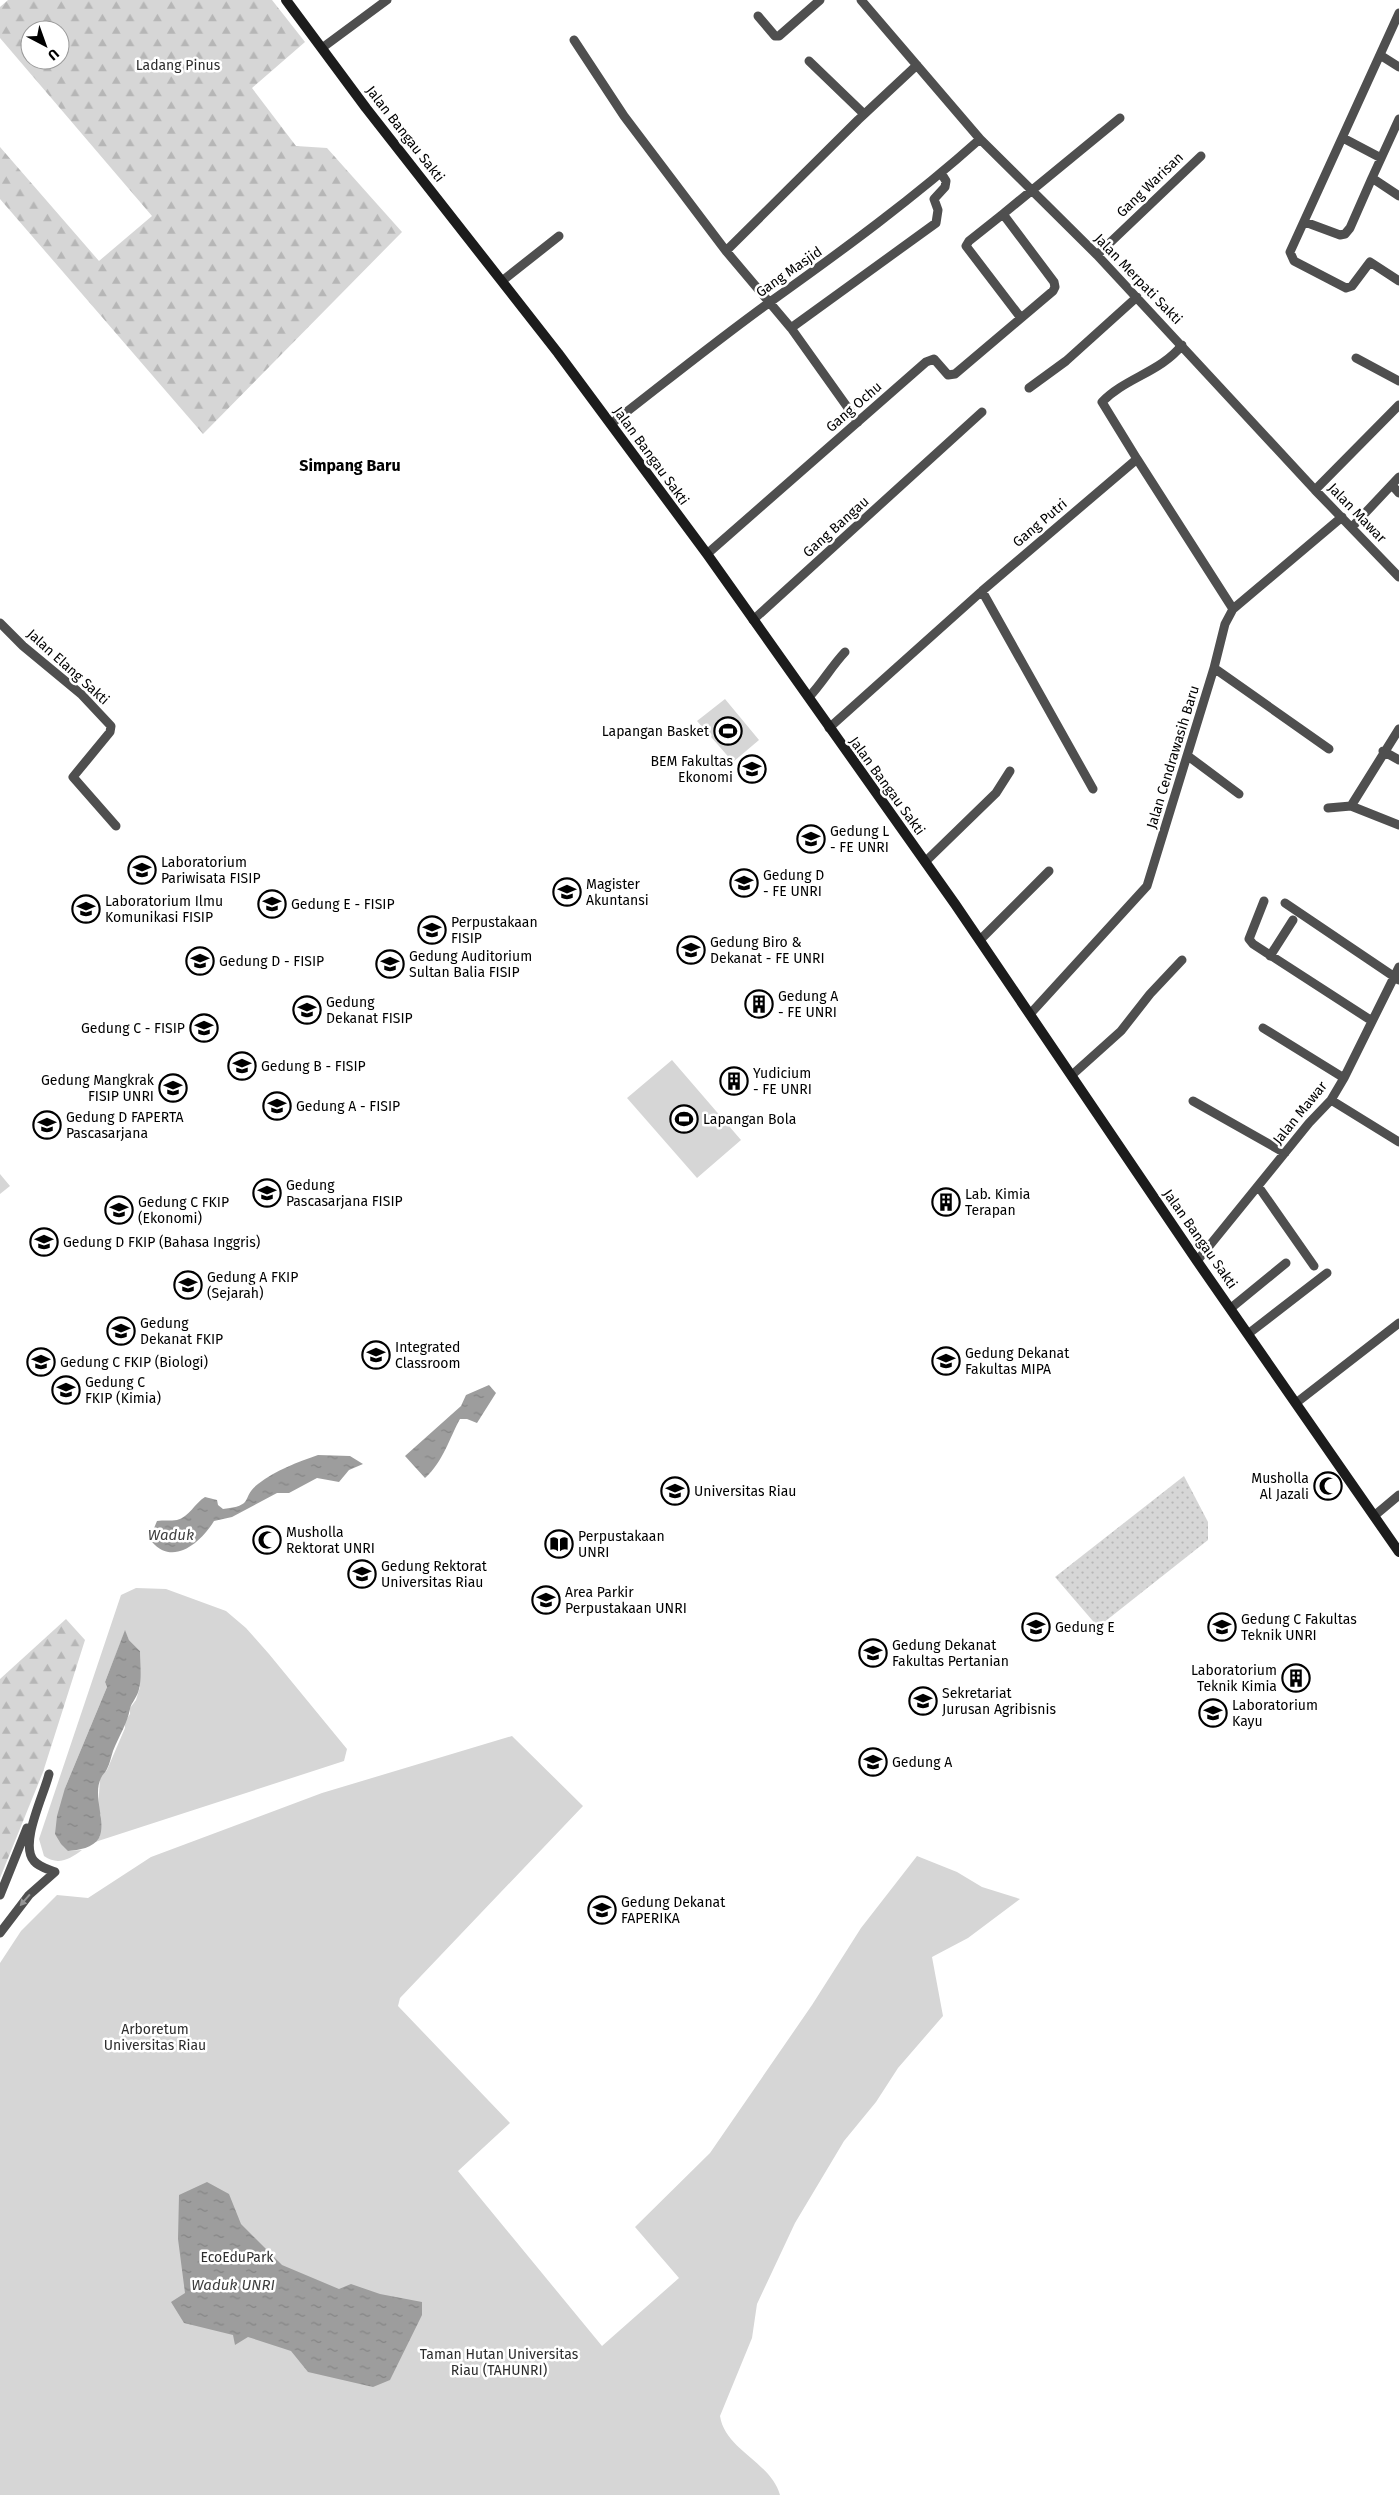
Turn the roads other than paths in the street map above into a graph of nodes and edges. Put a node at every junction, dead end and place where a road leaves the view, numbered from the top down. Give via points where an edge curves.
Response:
1 (286, 0) edge
2 (387, 0) edge
3 (820, 0) edge
4 (861, 0) edge
5 (1399, 13) edge
6 (758, 16) dead end
7 (574, 40) dead end
8 (322, 48) junction
9 (1380, 55) junction
10 (809, 62) dead end
11 (917, 65) junction
12 (1399, 67) edge
13 (864, 114) junction
14 (1120, 118) dead end
15 (1399, 119) edge
16 (1343, 138) junction
17 (980, 139) junction
18 (1201, 156) dead end
19 (1381, 158) junction
20 (941, 173) junction
21 (1372, 178) junction
22 (1032, 191) junction
23 (1399, 196) edge
24 (1003, 214) junction
25 (1305, 222) junction
26 (560, 236) dead end
27 (726, 251) junction
28 (1097, 255) junction
29 (502, 281) junction
30 (1399, 281) edge
31 (1137, 297) junction
32 (770, 302) junction
33 (1021, 318) junction
34 (791, 328) junction
35 (1182, 345) junction
36 (1356, 358) dead end
37 (1399, 381) edge
38 (1029, 388) dead end
39 (1399, 405) edge
40 (982, 412) dead end
41 (858, 422) junction
42 (611, 424) junction
43 (1137, 459) junction
44 (1399, 477) edge
45 (1392, 485) junction
46 (1315, 490) junction
47 (1399, 492) edge
48 (1342, 516) junction
49 (1352, 527) junction
50 (707, 554) junction
51 (1399, 577) edge
52 (982, 591) junction
53 (1233, 609) junction
54 (753, 620) junction
55 (0, 623) edge
56 (845, 652) dead end
57 (1214, 668) junction
58 (809, 697) junction
59 (829, 728) junction
60 (1399, 730) edge
61 (1329, 749) dead end
62 (1383, 751) junction
63 (1188, 756) junction
64 (1399, 760) edge
65 (1010, 771) dead end
66 (1093, 789) dead end
67 (1239, 794) dead end
68 (1350, 806) junction
69 (1328, 808) dead end
70 (1399, 825) edge
71 (116, 826) dead end
72 (925, 862) junction
73 (1049, 872) dead end
74 (1264, 901) dead end
75 (1285, 903) dead end
76 (1293, 920) dead end
77 (980, 940) junction
78 (1270, 956) junction
79 (1182, 960) dead end
80 (1399, 967) edge
81 (1397, 979) edge
82 (1031, 1013) junction
83 (1372, 1021) junction
84 (1263, 1028) dead end
85 (1072, 1075) junction
86 (1344, 1078) junction
87 (1331, 1100) junction
88 (1193, 1101) dead end
89 (1399, 1142) edge
90 (1285, 1152) junction
91 (1258, 1186) junction
92 (1197, 1261) junction
93 (1286, 1263) dead end
94 (1314, 1266) dead end
95 (1327, 1273) dead end
96 (1231, 1308) junction
97 (1399, 1323) edge
98 (1248, 1334) junction
99 (1296, 1403) junction
100 (1399, 1495) edge
101 (1374, 1516) junction
102 (1399, 1552) edge
103 (0, 1895) edge
104 (0, 1933) edge

1 - 8 street, Jalan Bangau Sakti
2 - 8 street
3 - 6 street via 779,36 775,36
4 - 11 street, Jalan Merpati Sakti
5 - 9 street
7 - 27 street via 624,116
8 - 29 street, Jalan Bangau Sakti
9 - 12 street
9 - 16 street
10 - 13 street
11 - 13 street
11 - 17 street, Jalan Merpati Sakti
13 - 27 street
14 - 22 street
15 - 19 street
16 - 19 street
16 - 25 street
17 - 20 street, Gang Masjid
17 - 22 street, Jalan Merpati Sakti
18 - 28 street, Gang Warisan
19 - 21 street
20 - 32 street, Gang Masjid via 819,269
20 - 34 street via 946,181 934,199 938,210 936,223
21 - 23 street
21 - 25 street via 1345,234
22 - 24 street
22 - 28 street, Jalan Merpati Sakti
24 - 33 street via 1055,287
24 - 33 street via 969,240 966,246
25 - 30 street via 1290,255 1303,266 1346,288 1352,286 1370,262
26 - 29 street
27 - 32 street
28 - 31 street, Jalan Merpati Sakti
29 - 42 street, Jalan Bangau Sakti
31 - 35 street, Jalan Merpati Sakti
31 - 38 street via 1088,342
32 - 34 street
32 - 42 street, Gang Masjid
33 - 41 street, Gang Ochu via 955,374 948,375 934,359 926,362
34 - 41 street
35 - 43 street via 1165,363 1102,402
35 - 46 street, Jalan Merpati Sakti
36 - 37 street
39 - 46 street
40 - 54 street, Gang Bangau
41 - 50 street, Gang Ochu
42 - 50 street, Jalan Bangau Sakti
43 - 52 street, Gang Putri
43 - 53 street
44 - 45 street
45 - 47 street
45 - 49 street
46 - 48 street, Jalan Mawar
48 - 49 street, Jalan Mawar
48 - 53 street, Jalan Cendrawasih Baru
49 - 51 street, Jalan Mawar
50 - 54 street, Jalan Bangau Sakti
52 - 59 street, Gang Putri
52 - 66 street
53 - 57 street, Jalan Cendrawasih Baru via 1225,624
54 - 58 street, Jalan Bangau Sakti
55 - 71 street, Jalan Elang Sakti via 81,694 110,726 110,732 73,776
56 - 58 street
57 - 61 street
57 - 63 street, Jalan Cendrawasih Baru
58 - 59 street, Jalan Bangau Sakti
59 - 72 street, Jalan Bangau Sakti
60 - 62 street
62 - 64 street
62 - 68 street
63 - 67 street
63 - 82 street, Jalan Cendrawasih Baru via 1147,886
65 - 72 street via 996,793
68 - 69 street
68 - 70 street
72 - 77 street, Jalan Bangau Sakti
73 - 77 street
74 - 78 street via 1249,939
75 - 81 street
76 - 78 street
77 - 82 street, Jalan Bangau Sakti
78 - 83 street
79 - 85 street via 1121,1031
80 - 81 street, Jalan Mawar
81 - 83 street, Jalan Mawar
82 - 85 street, Jalan Bangau Sakti
83 - 86 street, Jalan Mawar
84 - 86 street
85 - 92 street, Jalan Bangau Sakti
86 - 87 street, Jalan Mawar
87 - 89 street
87 - 90 street, Jalan Mawar
88 - 90 street
90 - 91 street, Jalan Mawar
91 - 92 street, Jalan Mawar
91 - 94 street
92 - 96 street, Jalan Bangau Sakti
93 - 96 street
95 - 98 street
96 - 98 street, Jalan Bangau Sakti
97 - 99 street
98 - 99 street, Jalan Bangau Sakti
99 - 101 street, Jalan Bangau Sakti
100 - 101 street
101 - 102 street, Jalan Bangau Sakti
103 -> 104 street via 49,1774 28,1849 36,1863 55,1872 29,1895

